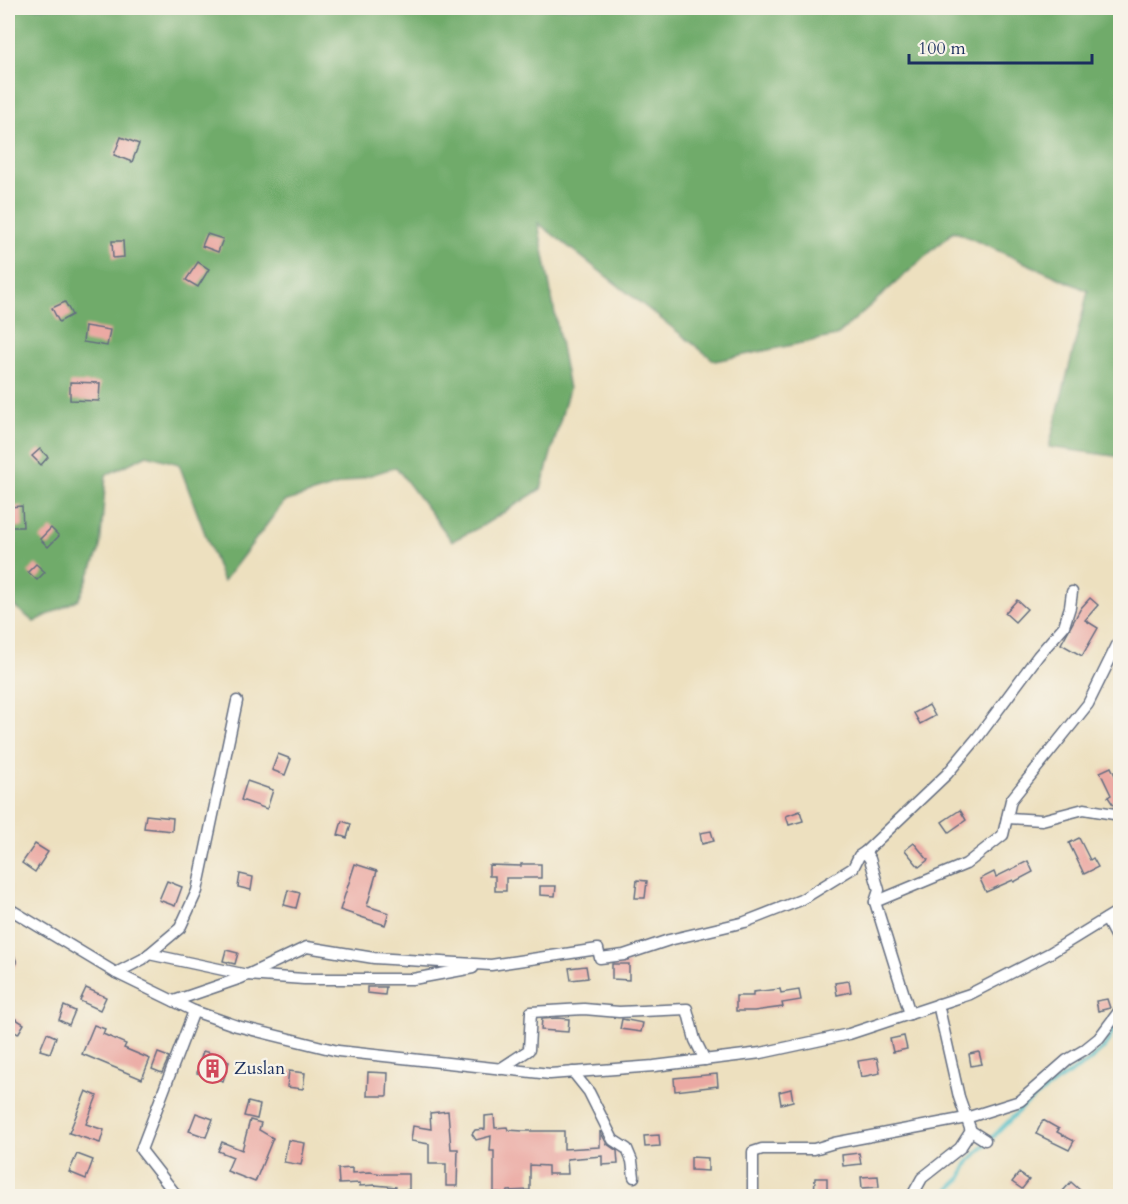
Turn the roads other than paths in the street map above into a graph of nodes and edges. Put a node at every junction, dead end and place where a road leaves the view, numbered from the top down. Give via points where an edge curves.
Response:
1 (1072, 592) dead end
2 (1120, 639) edge
3 (237, 701) dead end
4 (1120, 815) edge
5 (1007, 818) junction
6 (865, 852) junction
7 (875, 902) junction
8 (8, 908) edge
9 (1120, 910) edge
10 (1106, 919) junction
11 (1120, 945) edge
12 (149, 954) junction
13 (491, 965) junction
14 (116, 973) junction
15 (247, 975) junction
16 (174, 1001) junction
17 (938, 1004) junction
18 (1120, 1010) edge
19 (194, 1011) junction
20 (910, 1014) junction
21 (705, 1060) junction
22 (500, 1069) junction
23 (573, 1072) junction
24 (966, 1118) junction
25 (970, 1131) junction
26 (985, 1140) dead end
27 (634, 1177) dead end
28 (177, 1197) edge
29 (753, 1197) edge
30 (912, 1197) edge

1 - 6 street via 1064,626 978,737 947,774
2 - 5 street via 1088,705 1011,800
3 - 12 street via 197,891 180,928
4 - 5 street via 1084,809 1042,820
5 - 7 street via 1003,835 966,864
6 - 7 street via 879,890
6 - 13 street via 853,868 801,900 745,922 624,955 600,958 598,949
7 - 20 street
8 - 14 street
9 - 10 street
10 - 11 street
10 - 17 street via 970,994
12 - 14 street
12 - 15 street
13 - 15 street via 413,979
13 - 15 street via 374,958 307,947
14 - 16 street
15 - 16 street
16 - 19 street
17 - 20 street
17 - 24 street
18 - 24 street via 1099,1038 1020,1101
19 - 22 street via 338,1051
19 - 28 street via 141,1150
20 - 21 street via 849,1034
21 - 22 street via 687,1009 558,1010 531,1012 529,1050
21 - 23 street
22 - 23 street
23 - 27 street via 589,1092 613,1140 627,1149
24 - 25 street
24 - 29 street via 814,1149 753,1152
25 - 26 street
25 - 30 street via 960,1148 922,1179

